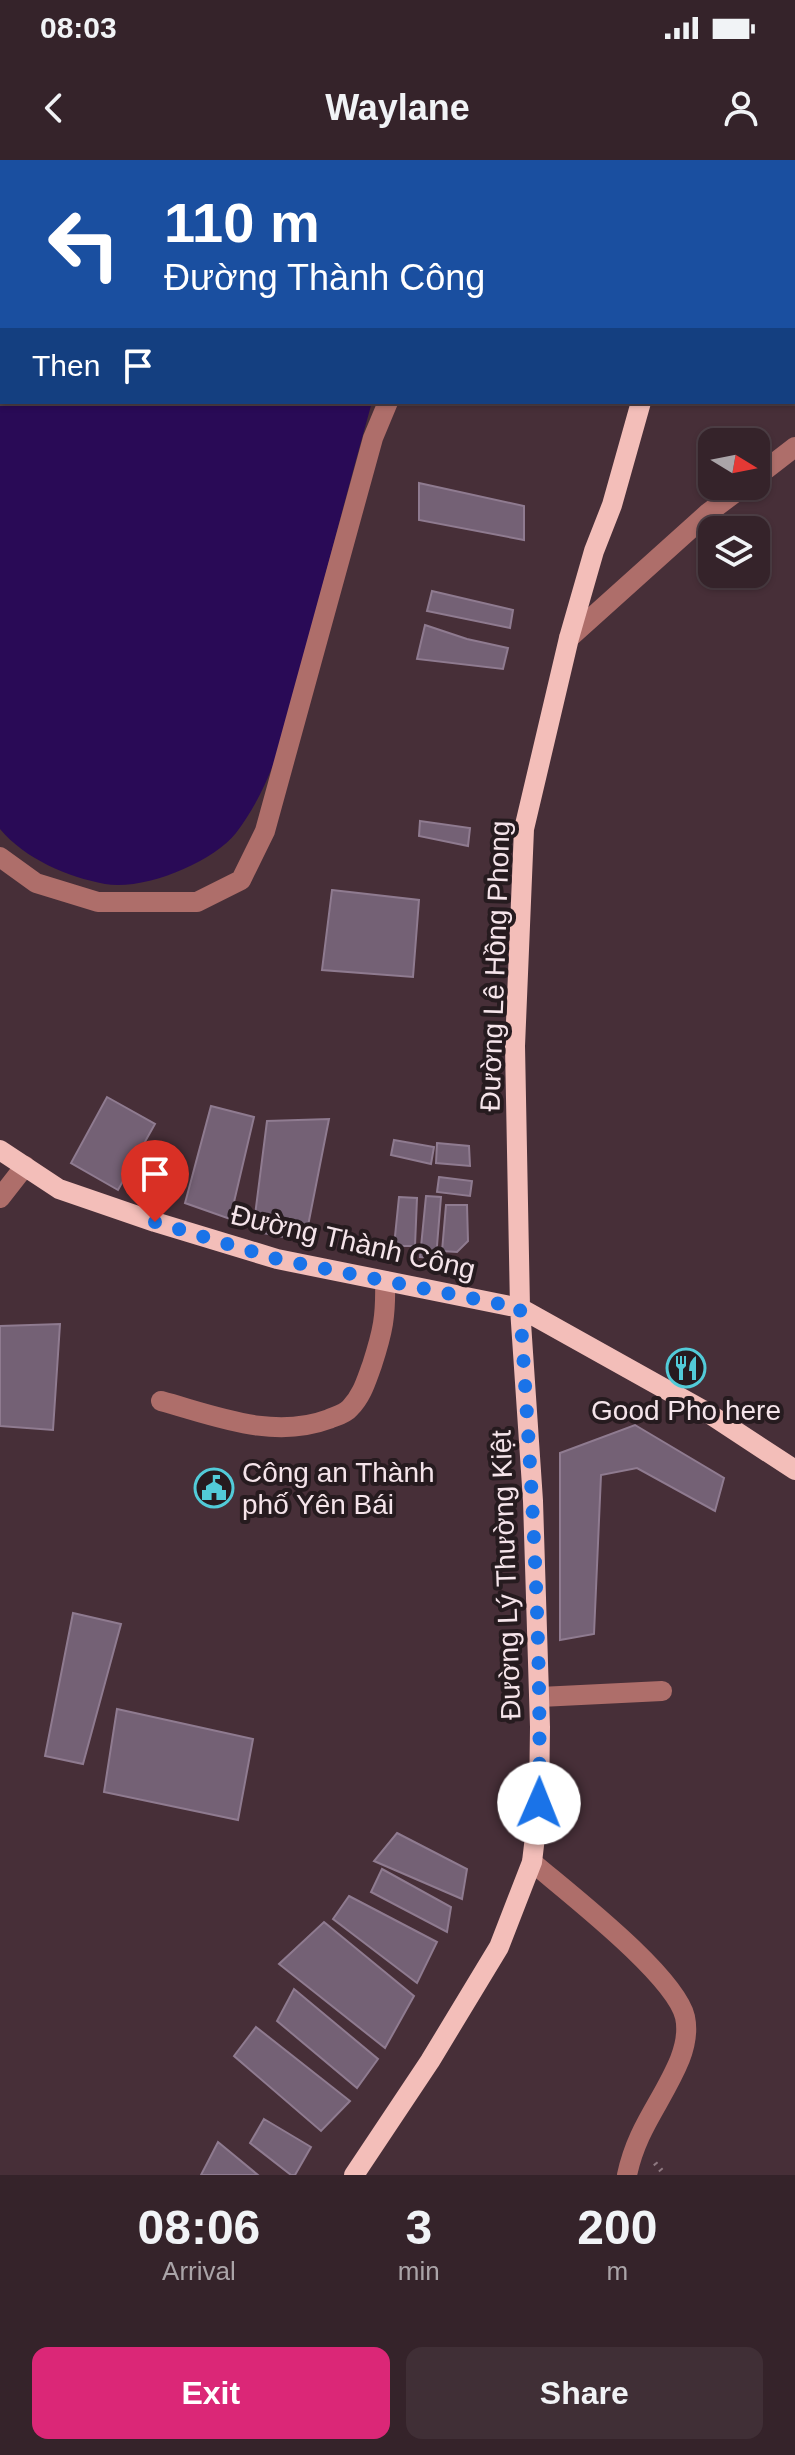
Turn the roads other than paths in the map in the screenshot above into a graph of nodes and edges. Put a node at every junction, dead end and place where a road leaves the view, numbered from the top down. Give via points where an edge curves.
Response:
1 (387, 404) edge
2 (640, 404) edge
3 (795, 447) edge
4 (770, 466) edge
5 (725, 500) edge
6 (569, 638) junction
7 (0, 857) edge
8 (0, 1150) edge
9 (25, 1166) junction
10 (0, 1198) edge
11 (385, 1281) junction
12 (520, 1308) junction
13 (161, 1401) dead end
14 (795, 1470) edge
15 (662, 1691) dead end
16 (540, 1697) junction
17 (532, 1862) junction
18 (354, 2175) edge
19 (627, 2175) edge

1 - 7 street via 373,438 265,831 241,880 197,902 98,902 36,883
2 - 6 main road, Đường Lê Hồng Phong
3 - 4 street
5 - 6 street
6 - 12 main road, Đường Lê Hồng Phong via 524,829 515,1046
8 - 9 main road, Đường Thành Công
9 - 10 street
9 - 11 main road, Đường Thành Công via 59,1189 155,1222 277,1259
11 - 12 main road, Đường Thành Công
11 - 13 street via 381,1338 362,1392 348,1411 316,1424 278,1428 240,1424
12 - 14 main road, Đường Thành Công via 708,1413
12 - 16 main road, Đường Lý Thường Kiệt
15 - 16 street
16 - 17 main road, Đường Lý Thường Kiệt via 539,1803
17 - 18 main road, Đường Lý Thường Kiệt via 499,1947
17 - 19 street via 635,1951 684,2014 679,2060 635,2142

